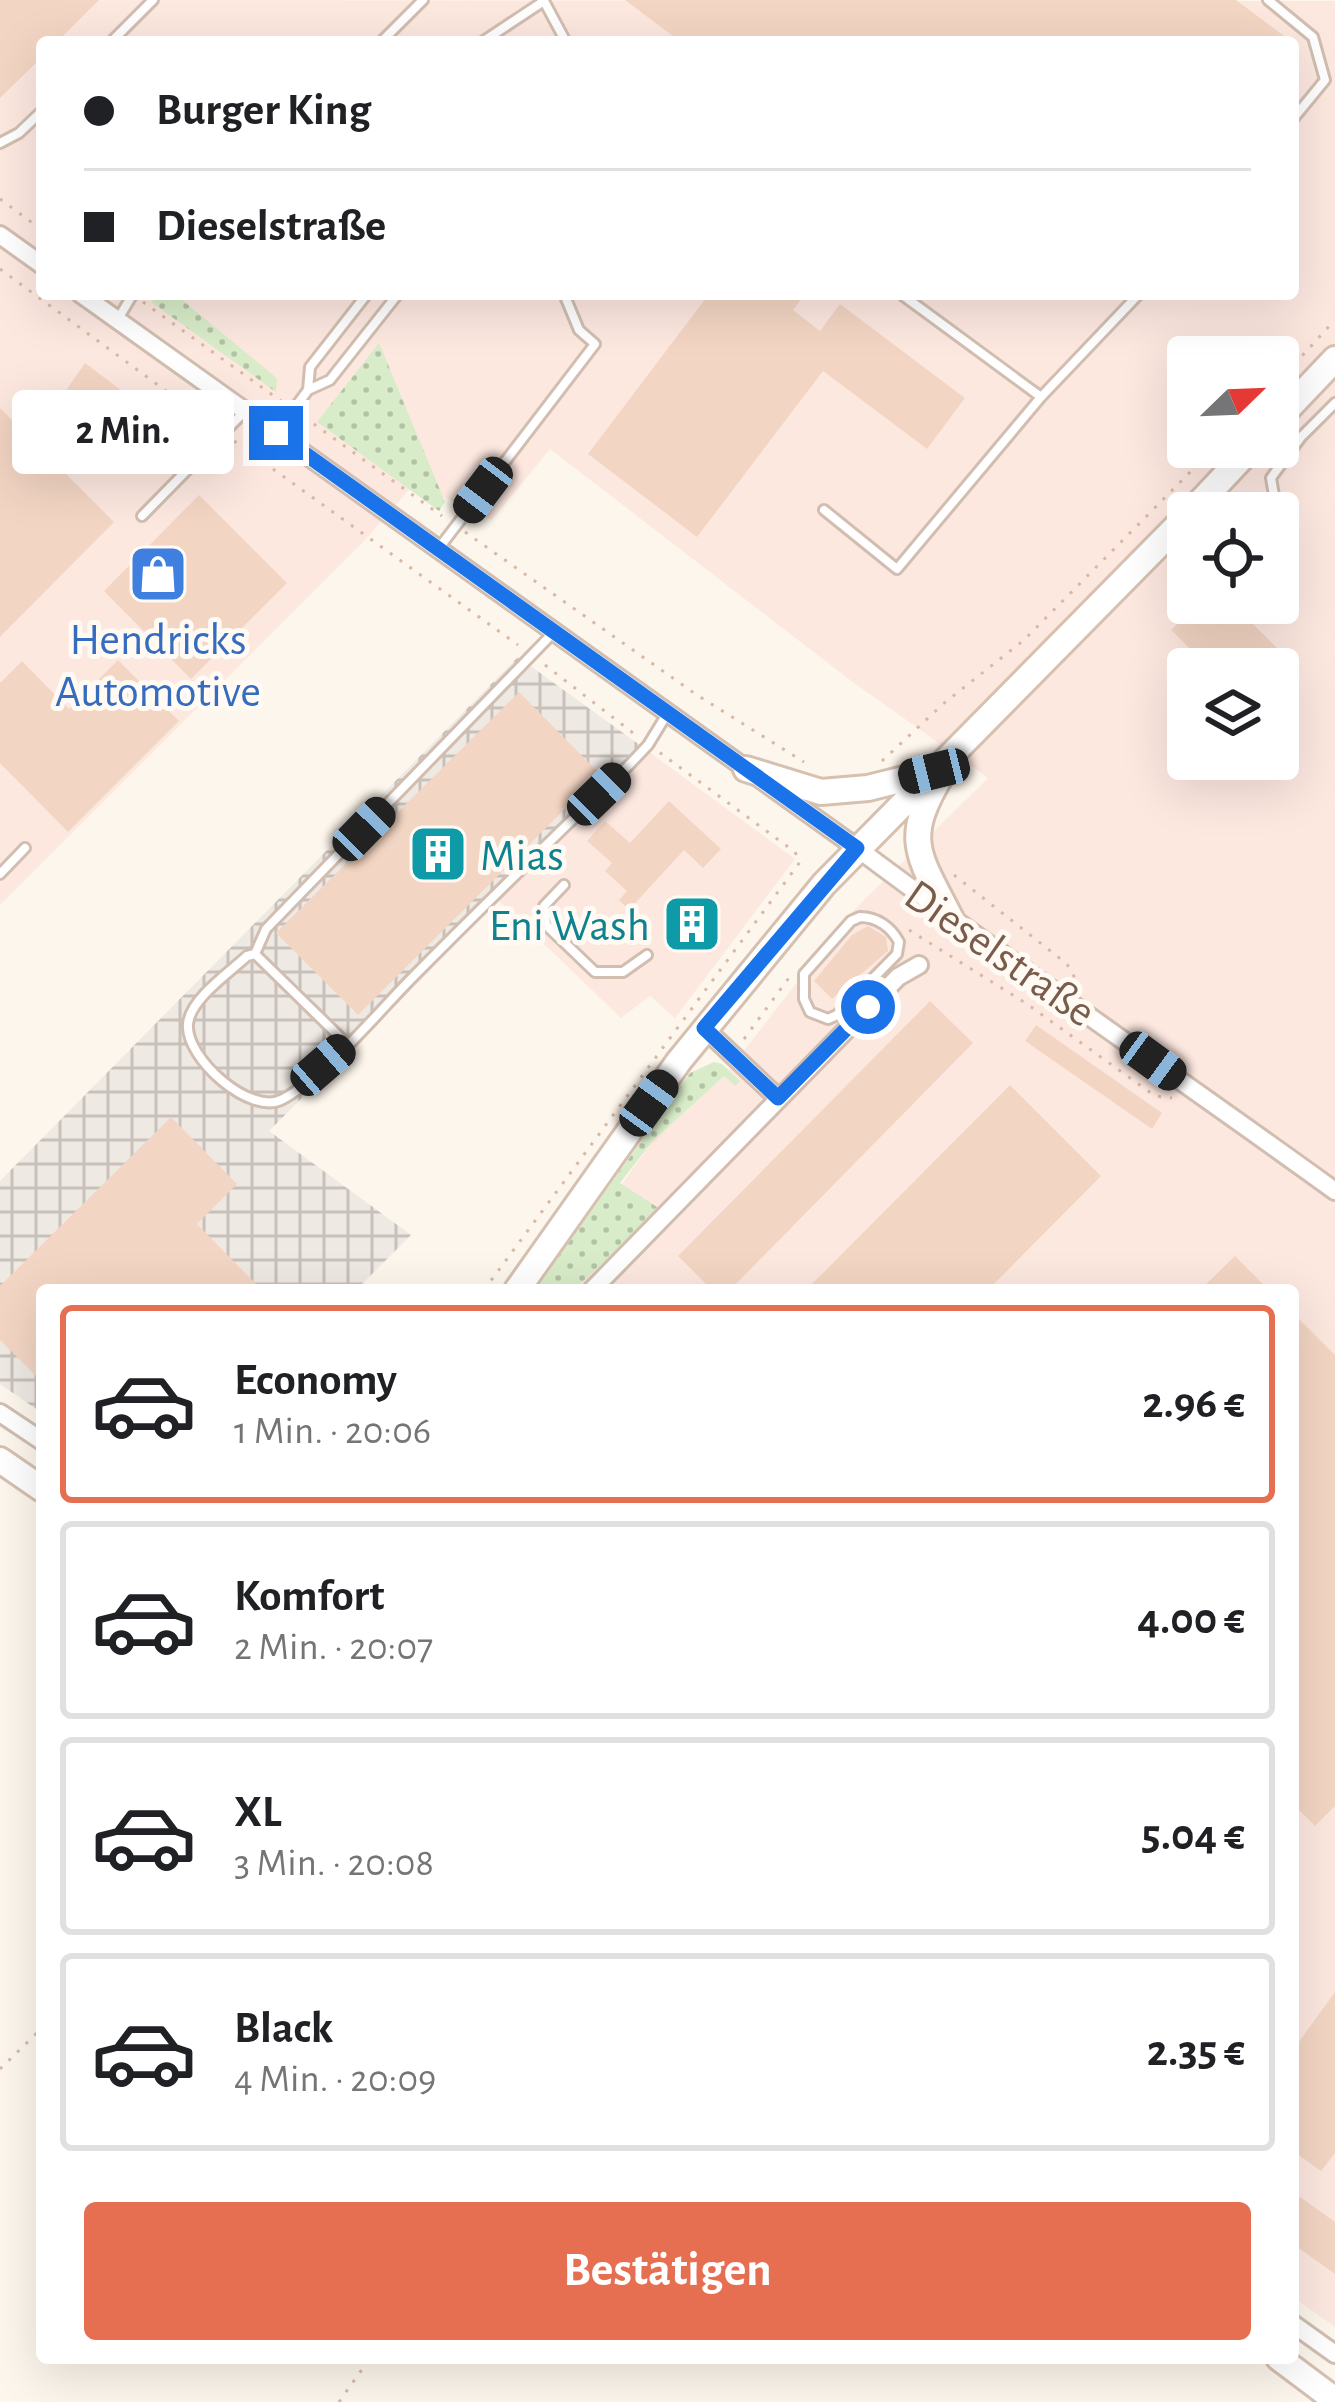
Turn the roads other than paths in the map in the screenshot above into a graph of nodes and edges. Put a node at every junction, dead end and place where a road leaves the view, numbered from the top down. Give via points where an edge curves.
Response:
1 (153, 0) edge
2 (423, 0) edge
3 (1268, 0) edge
4 (544, 1) edge
5 (117, 36) edge
6 (387, 36) edge
7 (491, 36) edge
8 (563, 36) edge
9 (1299, 112) edge
10 (36, 117) edge
11 (0, 143) edge
12 (0, 235) edge
13 (36, 262) edge
14 (90, 300) edge
15 (129, 300) edge
16 (362, 300) edge
17 (393, 300) edge
18 (566, 300) edge
19 (909, 300) edge
20 (1133, 300) edge
21 (118, 320) junction
22 (1335, 358) edge
23 (308, 390) junction
24 (1041, 397) junction
25 (1299, 397) edge
26 (1335, 403) edge
27 (244, 411) junction
28 (276, 433) junction
29 (1232, 468) edge
30 (1210, 492) edge
31 (1273, 492) edge
32 (824, 510) dead end
33 (142, 516) dead end
34 (1167, 536) edge
35 (439, 550) junction
36 (555, 632) junction
37 (668, 713) junction
38 (958, 748) junction
39 (746, 769) junction
40 (934, 771) junction
41 (25, 848) dead end
42 (857, 848) junction
43 (0, 874) edge
44 (564, 885) dead end
45 (951, 920) junction
46 (255, 954) junction
47 (647, 955) dead end
48 (919, 965) dead end
49 (810, 1012) joint
50 (704, 1028) junction
51 (346, 1045) junction
52 (778, 1098) junction
53 (1335, 1191) edge
54 (521, 1284) edge
55 (598, 1284) edge
56 (0, 1413) edge
57 (36, 1437) edge
58 (0, 1460) edge
59 (36, 1486) edge
60 (1299, 2328) edge
61 (1335, 2354) edge
62 (1287, 2364) edge
63 (1335, 2400) edge

1 - 5 lane
2 - 6 lane
3 - 9 lane via 1313,37 1325,80
4 - 7 lane
4 - 8 lane
10 - 11 lane
12 - 13 street
14 - 21 street, Dieselstraße
15 - 21 lane
16 - 23 lane via 310,367
17 - 23 lane via 330,380
18 - 35 lane via 579,330 596,344
19 - 24 lane
20 - 24 lane
21 - 27 street, Dieselstraße
22 - 25 main road
23 - 28 lane
24 - 32 lane via 896,569
26 - 31 lane via 1271,478
27 - 28 street, Dieselstraße
27 - 33 lane
28 - 35 street, Dieselstraße
29 - 30 main road
34 - 38 main road
35 - 36 street, Dieselstraße
36 - 37 street, Dieselstraße
36 - 46 lane via 266,929
37 - 39 street, Dieselstraße
37 - 51 lane via 649,746
38 - 40 main road
38 - 45 main road via 931,792 916,844
39 - 40 main road via 821,792
39 - 42 street, Dieselstraße
40 - 42 main road
41 - 43 lane
42 - 45 street, Dieselstraße
42 - 50 main road
44 - 47 lane via 544,906 546,925 595,972 623,972
45 - 53 street, Dieselstraße
46 - 51 lane
46 - 51 lane via 188,1022 201,1062 257,1103 279,1102
48 - 52 street
49 - 49 lane via 837,1016 897,954 893,931 872,917 851,921 804,974
50 - 52 street
50 - 54 main road
52 - 55 street
56 - 57 street
58 - 59 main road
60 - 61 street
62 - 63 main road

